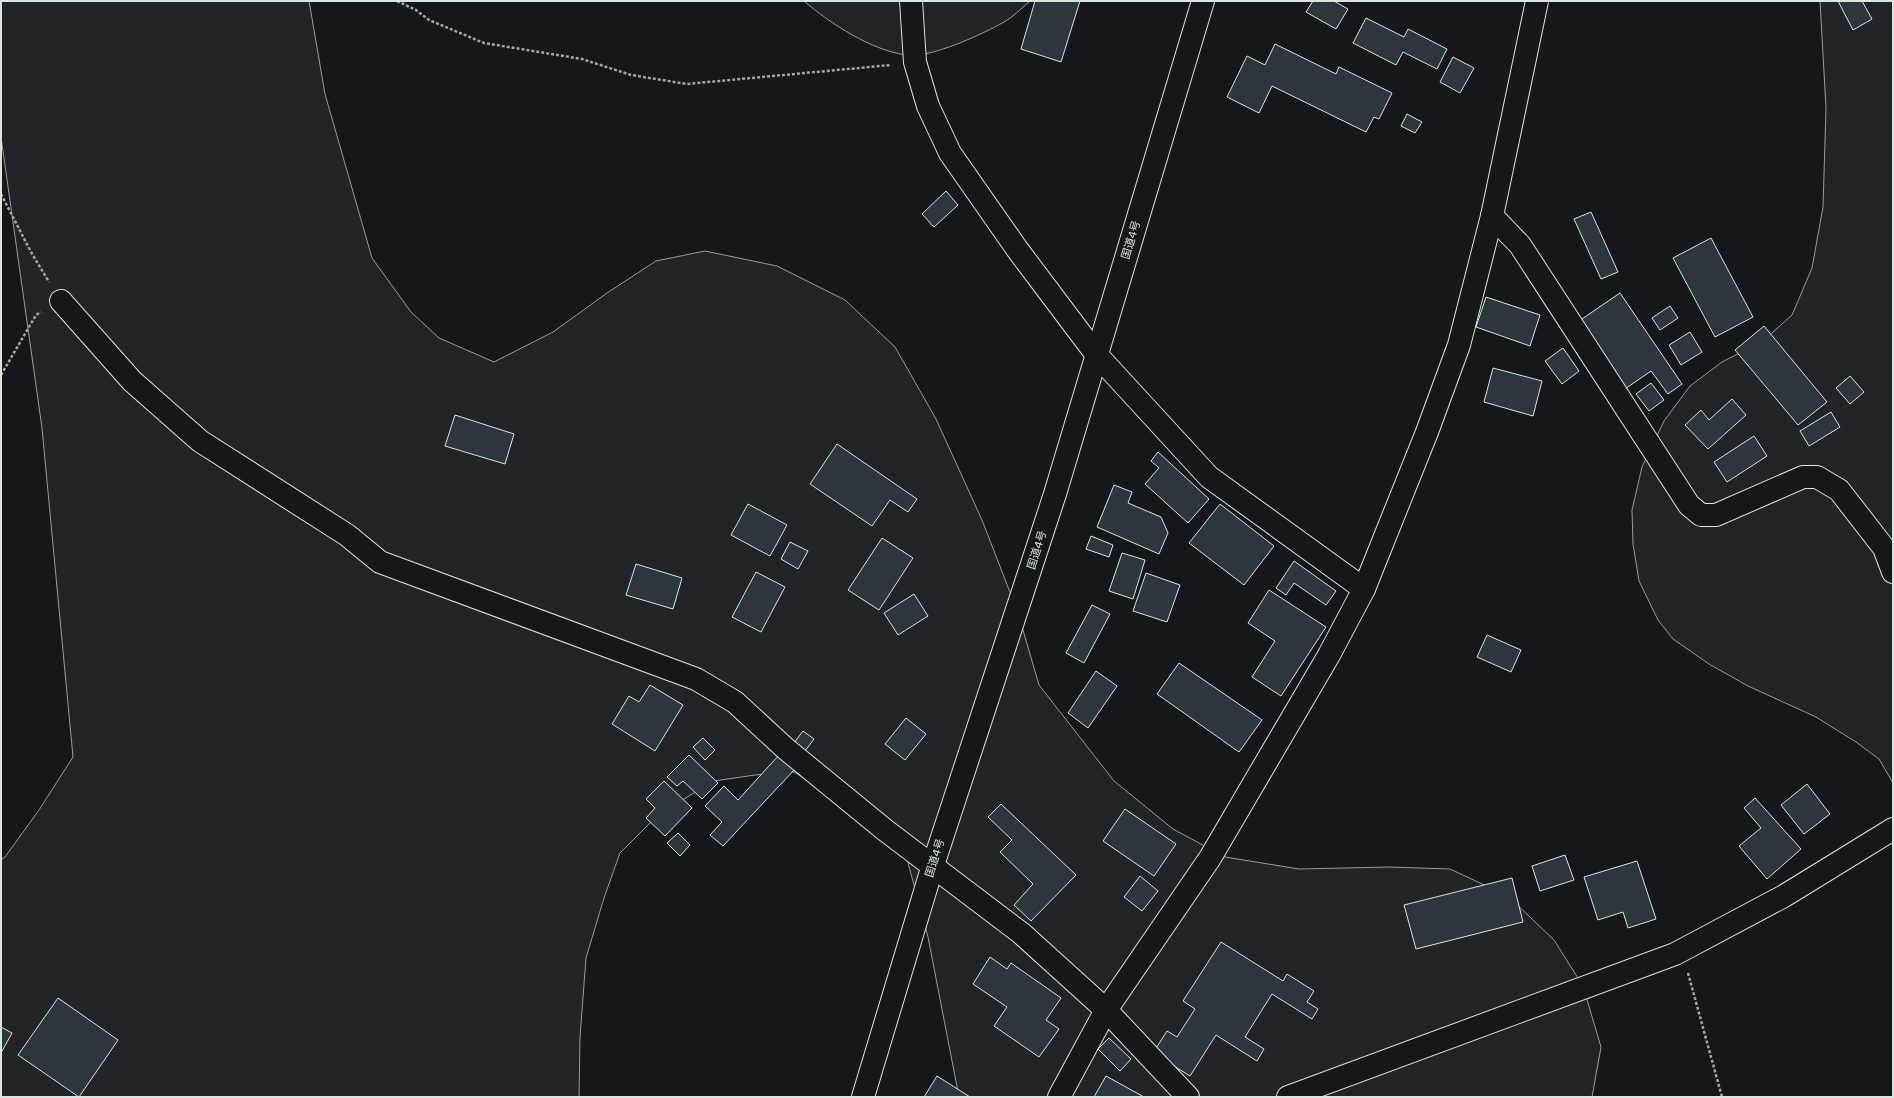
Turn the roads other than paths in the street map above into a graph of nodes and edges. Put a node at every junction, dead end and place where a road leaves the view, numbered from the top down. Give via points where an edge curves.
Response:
1 (911, 1) edge
2 (1203, 1) edge
3 (1537, 1) edge
4 (1492, 216) junction
5 (61, 301) road end
6 (1096, 354) junction
7 (1893, 572) edge
8 (1364, 589) junction
9 (1893, 829) edge
10 (933, 865) junction
11 (1106, 1010) junction
12 (863, 1097) edge
13 (1059, 1097) edge
14 (1188, 1097) edge
15 (1288, 1097) edge

1 - 6 main road via 915,62 928,106 950,153 1017,249
2 - 6 main road, 国道4号
3 - 4 main road
4 - 7 main road via 1520,245 1689,505 1702,515 1716,515 1803,477 1817,477 1839,490 1884,548
4 - 8 main road via 1459,345
5 - 10 main road via 132,381 200,441 347,535 380,562 696,679 735,702 786,749 866,815
6 - 8 main road via 1209,477
6 - 10 main road, 国道4号 via 1055,494
8 - 11 main road via 1329,655 1210,858
9 - 15 main road via 1784,896 1682,951
10 - 11 main road via 1021,933
10 - 12 main road, 国道4号
11 - 13 main road
11 - 14 main road

